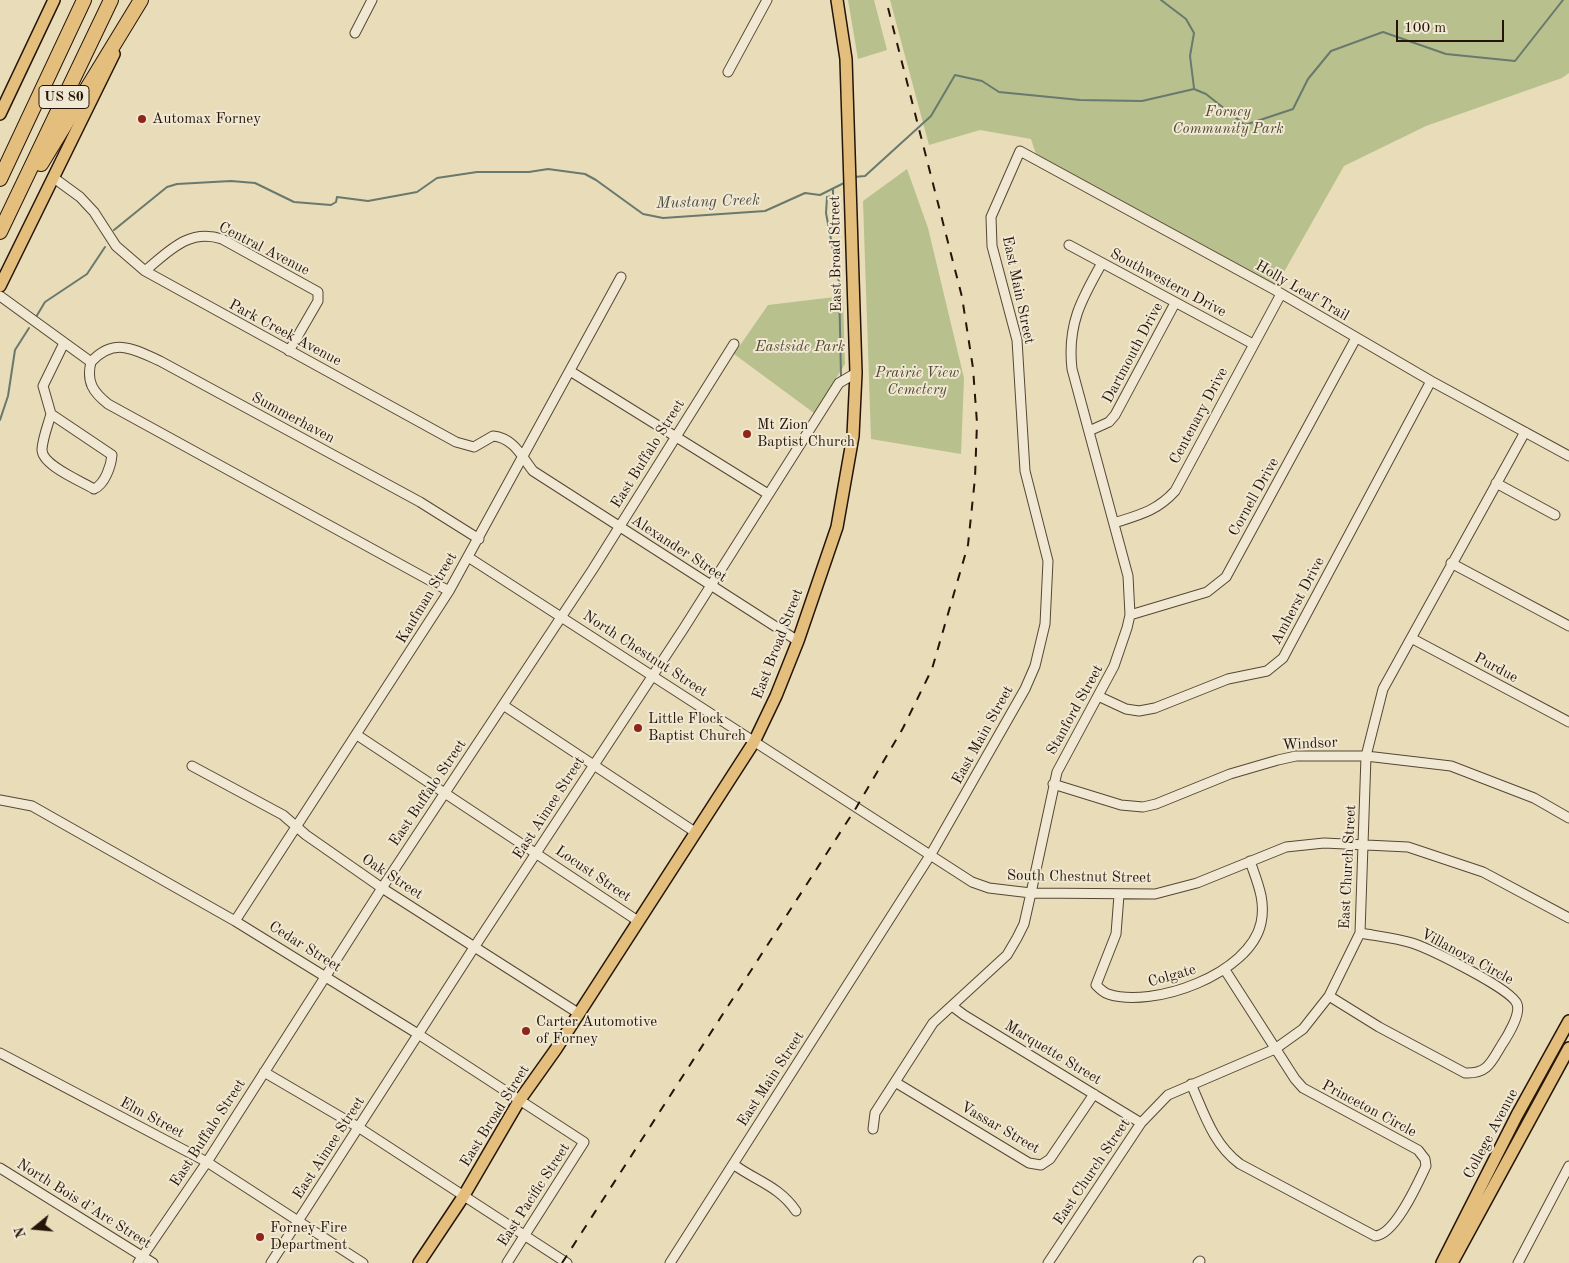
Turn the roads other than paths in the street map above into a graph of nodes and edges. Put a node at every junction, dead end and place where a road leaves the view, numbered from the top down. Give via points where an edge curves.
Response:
1 (54, 0) edge
2 (83, 0) edge
3 (111, 0) edge
4 (141, 0) edge
5 (372, 0) edge
6 (767, 0) edge
7 (837, 0) edge
8 (356, 33) dead end
9 (728, 72) dead end
10 (0, 114) edge
11 (1020, 151) joint
12 (54, 178) junction
13 (0, 179) edge
14 (18, 194) junction
15 (0, 232) edge
16 (1070, 245) dead end
17 (1102, 263) junction
18 (145, 271) junction
19 (621, 277) dead end
20 (0, 286) edge
21 (1281, 294) junction
22 (0, 296) edge
23 (1175, 303) junction
24 (1356, 338) junction
25 (64, 343) junction
26 (734, 344) dead end
27 (1253, 344) junction
28 (289, 351) junction
29 (91, 362) junction
30 (570, 371) junction
31 (856, 373) junction
32 (1431, 382) junction
33 (50, 414) junction
34 (1089, 431) junction
35 (1525, 432) junction
36 (676, 436) junction
37 (1569, 456) edge
38 (523, 458) junction
39 (1496, 483) junction
40 (768, 494) junction
41 (1555, 515) dead end
42 (1114, 523) junction
43 (619, 527) junction
44 (479, 539) junction
45 (468, 557) junction
46 (1451, 563) junction
47 (711, 585) junction
48 (449, 591) junction
49 (1130, 615) junction
50 (561, 616) junction
51 (1569, 626) edge
52 (1411, 638) junction
53 (798, 642) junction
54 (652, 676) junction
55 (1098, 696) junction
56 (503, 705) junction
57 (1569, 722) edge
58 (356, 735) junction
59 (754, 742) junction
60 (1366, 756) junction
61 (192, 766) dead end
62 (593, 766) junction
63 (1053, 784) junction
64 (444, 794) junction
65 (0, 800) edge
66 (856, 808) joint
67 (1569, 818) edge
68 (296, 828) junction
69 (695, 832) junction
70 (1364, 845) junction
71 (536, 852) junction
72 (931, 854) junction
73 (1250, 861) junction
74 (382, 888) junction
75 (1031, 893) junction
76 (1119, 895) junction
77 (1569, 918) edge
78 (236, 920) junction
79 (638, 921) junction
80 (1360, 933) junction
81 (475, 946) junction
82 (1225, 970) junction
83 (327, 977) junction
84 (1330, 996) junction
85 (952, 1006) junction
86 (578, 1012) junction
87 (1569, 1021) edge
88 (418, 1034) junction
89 (1569, 1048) edge
90 (1275, 1049) junction
91 (0, 1053) edge
92 (264, 1072) junction
93 (895, 1082) junction
94 (1191, 1084) junction
95 (1094, 1094) junction
96 (519, 1101) junction
97 (1141, 1123) junction
98 (358, 1128) junction
99 (873, 1129) dead end
100 (584, 1142) joint
101 (207, 1162) junction
102 (733, 1164) junction
103 (1569, 1166) edge
104 (0, 1168) edge
105 (464, 1197) junction
106 (796, 1211) dead end
107 (299, 1220) junction
108 (524, 1236) junction
109 (140, 1260) edge
110 (563, 1262) edge
111 (153, 1263) edge
112 (271, 1263) edge
113 (363, 1263) edge
114 (419, 1263) edge
115 (506, 1263) edge
116 (670, 1263) edge
117 (1048, 1263) edge
118 (1442, 1263) edge
119 (1452, 1263) edge
120 (1518, 1263) edge

1 - 10 main road
2 - 13 highway, US 80
3 - 14 highway, US 80
4 - 12 main road
4 - 14 highway via 35,174
5 - 8 street
6 - 9 street
7 - 31 main road, East Broad Street via 846,59
11 - 21 street, Holly Leaf Trail
11 - 72 street, East Main Street via 991,217 992,246 1017,340 1025,471 1048,561 1045,624 1035,666 1025,689
12 - 18 street, Park Creek Avenue via 80,197 116,246
12 - 20 main road
14 - 15 highway, US 80
16 - 17 street, Southwestern Drive
17 - 23 street, Southwestern Drive
17 - 34 street, Stanford Street via 1075,316 1071,336 1072,369
18 - 28 street, Park Creek Avenue
18 - 28 street, Central Avenue via 182,242 208,234 318,292
19 - 30 street, Kaufman Street
21 - 24 street, Holly Leaf Trail
21 - 27 street, Centenary Drive
22 - 25 street
23 - 27 street, Southwestern Drive
23 - 34 street, Dartmouth Drive via 1115,415 1110,422
24 - 32 street, Holly Leaf Trail
24 - 49 street, Cornell Drive via 1226,577 1207,592
25 - 29 street
25 - 33 street via 43,386
26 - 36 street, East Buffalo Street
27 - 42 street, Centenary Drive via 1175,491 1164,504
28 - 38 street, Park Creek Avenue via 456,442 474,447 493,436 500,437 518,448
29 - 44 street, Summerhaven via 109,349 130,348 160,361 420,502
29 - 48 street via 91,386 108,404
30 - 36 street
30 - 38 street, Kaufman Street
31 - 40 street, East Aimee Street via 839,383
31 - 53 main road, East Broad Street via 853,436 837,527
32 - 35 street, Holly Leaf Trail
32 - 55 street, Amherst Drive via 1276,666 1268,671 1228,679 1155,708 1139,711 1126,709
33 - 33 street via 111,453 110,465 98,488 94,489 58,469 42,455
34 - 42 street, Stanford Street
35 - 37 street, Holly Leaf Trail
35 - 39 street, East Church Street
36 - 40 street
36 - 43 street, East Buffalo Street
38 - 43 street, Alexander Street via 534,471
38 - 44 street, Kaufman Street
39 - 41 street
39 - 46 street, East Church Street
40 - 47 street, East Aimee Street
42 - 49 street, Stanford Street via 1128,576
43 - 47 street, Alexander Street
43 - 50 street, East Buffalo Street
44 - 45 street, Kaufman Street
45 - 48 street, Kaufman Street
45 - 50 street, North Chestnut Street
46 - 51 street
46 - 52 street, East Church Street
47 - 53 street, Alexander Street
47 - 54 street, East Aimee Street
48 - 58 street, Kaufman Street
49 - 55 street, Stanford Street via 1114,666
50 - 54 street, North Chestnut Street
50 - 56 street, East Buffalo Street
52 - 57 street, Purdue
52 - 60 street, East Church Street via 1383,689
53 - 59 main road, East Broad Street
54 - 59 street, North Chestnut Street
54 - 62 street, East Aimee Street
55 - 63 street, Stanford Street via 1063,758
56 - 62 street
56 - 64 street, East Buffalo Street
58 - 64 street, Locust Street
58 - 68 street, Kaufman Street
59 - 66 street, North Chestnut Street
59 - 69 main road, East Broad Street
60 - 63 street, Windsor via 1296,756 1256,765 1143,807 1121,805
60 - 67 street, Windsor via 1450,766 1534,798
60 - 70 street, East Church Street
61 - 68 street, Oak Street via 283,815
62 - 69 street
62 - 71 street, East Aimee Street
63 - 75 street, Stanford Street
64 - 71 street, Locust Street
64 - 74 street, East Buffalo Street
65 - 78 street, Cedar Street via 32,806
66 - 72 street, South Chestnut Street
68 - 74 street, Oak Street
68 - 78 street, Kaufman Street
69 - 79 main road, East Broad Street
70 - 73 street, South Chestnut Street via 1324,843 1286,847
70 - 77 street, South Chestnut Street via 1408,847 1483,872
70 - 80 street, East Church Street
71 - 79 street, Locust Street
71 - 81 street, East Aimee Street
72 - 75 street, South Chestnut Street via 972,882 989,888
72 - 102 street, East Main Street
73 - 76 street, South Chestnut Street via 1164,891
73 - 82 street, Colgate via 1264,899 1261,924 1252,944
74 - 81 street, Oak Street
74 - 83 street, East Buffalo Street
75 - 76 street, South Chestnut Street
75 - 85 street, Stanford Street via 1024,924 1007,955
76 - 82 street, Colgate via 1116,934 1096,986 1107,994 1141,998 1204,981
78 - 83 street, Cedar Street
79 - 86 main road, East Broad Street
80 - 84 street, East Church Street
80 - 84 street, Villanova Circle via 1415,944 1508,991 1517,1004 1518,1012 1486,1069 1477,1074 1465,1073 1379,1027
81 - 86 street, Oak Street
81 - 88 street, East Aimee Street
82 - 90 street, Princeton Circle
83 - 88 street, Cedar Street
83 - 92 street, East Buffalo Street
84 - 90 street, East Church Street via 1303,1029
85 - 93 street, Stanford Street via 933,1023
85 - 95 street, Marquette Street
86 - 96 main road, East Broad Street
87 - 118 main road, College Avenue
88 - 96 street, Cedar Street
88 - 98 street, East Aimee Street
89 - 119 main road, College Avenue
90 - 94 street, East Church Street
90 - 94 street, Princeton Circle via 1304,1088 1418,1150 1425,1159 1422,1175 1392,1228 1382,1235 1375,1236 1226,1154 1216,1141
91 - 101 street, Elm Street
92 - 98 street
92 - 101 street, East Buffalo Street
93 - 95 street, Vassar Street via 1030,1163 1041,1166 1050,1159
93 - 99 street, Stanford Street via 875,1113
94 - 97 street, East Church Street via 1168,1095
95 - 97 street, Marquette Street
96 - 100 street, Cedar Street
96 - 105 main road, East Broad Street
97 - 117 street, East Church Street
98 - 105 street
98 - 107 street, East Aimee Street
100 - 108 street, East Pacific Street
101 - 107 street, Elm Street
101 - 109 street, East Buffalo Street
102 - 106 street via 775,1188
102 - 116 street, East Main Street
103 - 120 street
104 - 109 street, North Bois d’Arc Street
105 - 108 street
105 - 114 main road, East Broad Street
107 - 112 street, East Aimee Street
107 - 113 street, Elm Street
108 - 110 street via 528,1243
108 - 115 street, East Pacific Street
109 - 111 street, North Bois d’Arc Street

